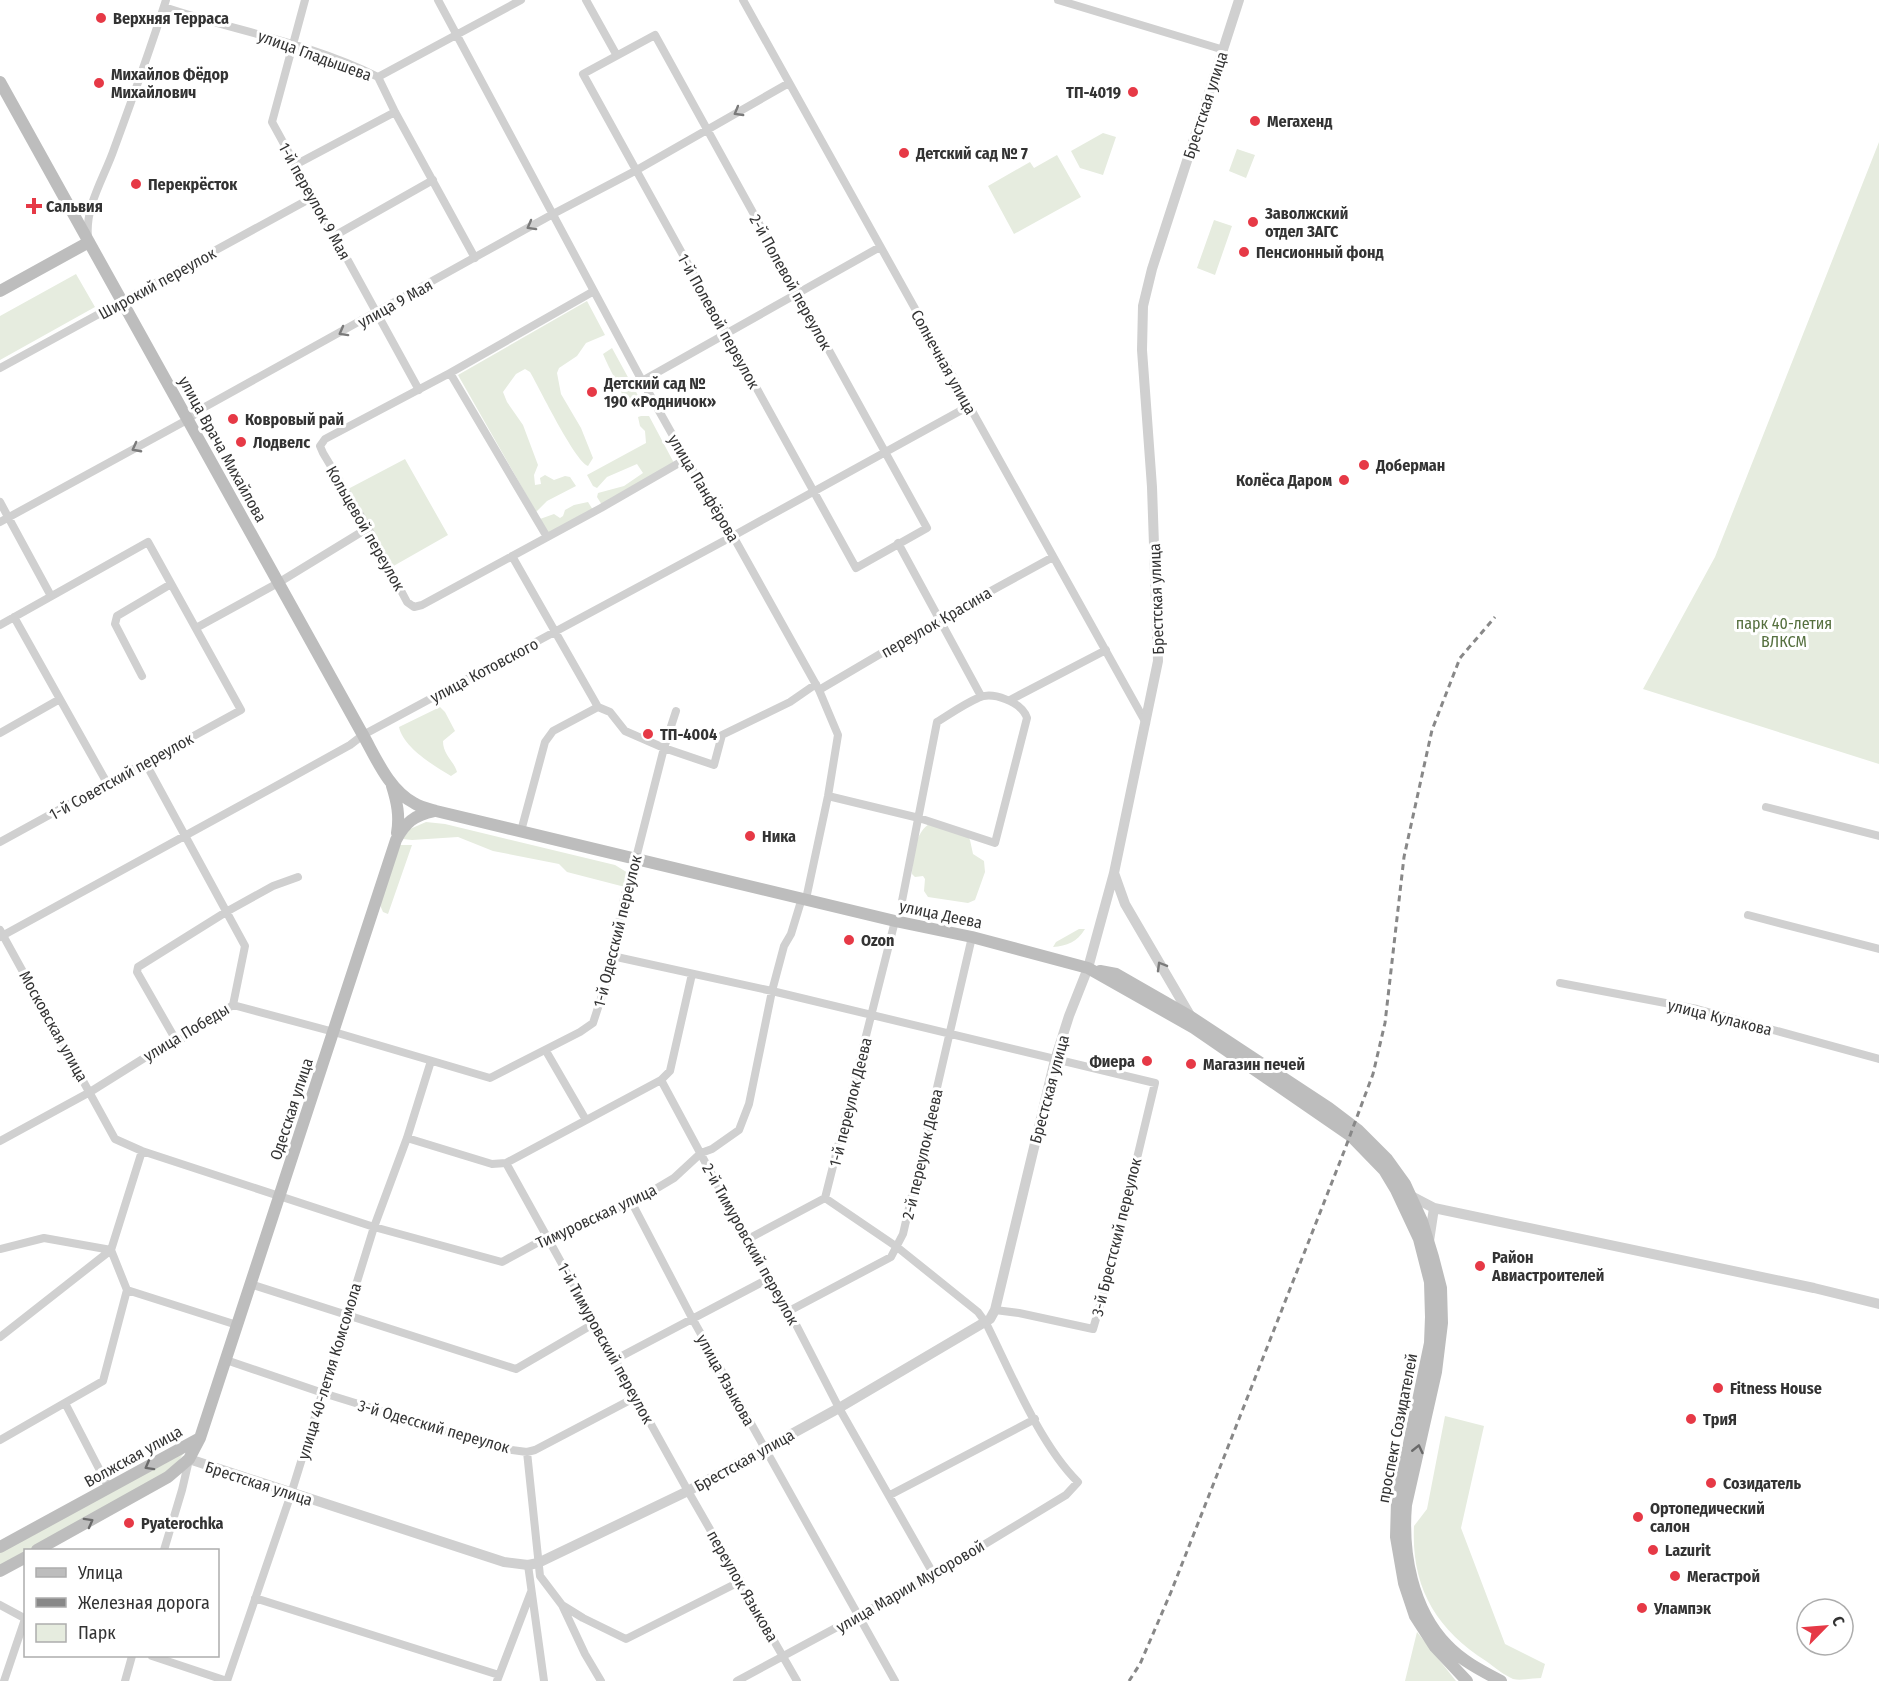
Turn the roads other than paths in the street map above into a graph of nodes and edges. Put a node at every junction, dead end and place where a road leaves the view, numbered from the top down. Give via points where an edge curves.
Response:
1 (305, 0) edge
2 (438, 0) edge
3 (521, 0) edge
4 (586, 0) edge
5 (743, 0) edge
6 (1058, 0) edge
7 (1239, 0) edge
8 (165, 3) edge
9 (455, 36) junction
10 (292, 44) junction
11 (1224, 50) junction
12 (616, 54) junction
13 (378, 77) junction
14 (0, 82) edge
15 (789, 83) junction
16 (395, 112) junction
17 (707, 130) junction
18 (295, 165) junction
19 (635, 171) junction
20 (433, 180) junction
21 (313, 197) junction
22 (553, 214) junction
23 (334, 236) junction
24 (89, 242) junction
25 (880, 247) junction
26 (475, 258) junction
27 (0, 291) edge
28 (594, 291) junction
29 (798, 295) junction
30 (122, 302) junction
31 (378, 313) junction
32 (726, 334) junction
33 (0, 368) edge
34 (450, 373) junction
35 (642, 381) junction
36 (419, 390) junction
37 (969, 406) junction
38 (187, 420) junction
39 (884, 453) junction
40 (686, 459) junction
41 (813, 492) junction
42 (0, 502) edge
43 (9, 517) junction
44 (0, 522) edge
45 (368, 528) junction
46 (733, 536) junction
47 (548, 537) junction
48 (898, 543) junction
49 (512, 556) junction
50 (1053, 557) junction
51 (279, 583) junction
52 (171, 584) junction
53 (51, 596) junction
54 (14, 617) junction
55 (938, 620) junction
56 (0, 625) edge
57 (196, 628) junction
58 (556, 631) junction
59 (1106, 650) junction
60 (142, 676) dead end
61 (818, 687) junction
62 (981, 696) junction
63 (60, 699) junction
64 (1010, 700) junction
65 (598, 707) junction
66 (676, 711) dead end
67 (1146, 723) junction
68 (0, 733) edge
69 (363, 735) junction
70 (664, 748) junction
71 (145, 762) junction
72 (107, 783) junction
73 (392, 783) junction
74 (828, 796) junction
75 (1766, 807) dead end
76 (436, 811) junction
77 (919, 818) junction
78 (521, 831) junction
79 (185, 836) junction
80 (1879, 837) edge
81 (396, 840) junction
82 (0, 842) edge
83 (636, 858) junction
84 (1114, 873) junction
85 (298, 877) dead end
86 (804, 898) junction
87 (902, 901) dead end
88 (226, 912) junction
89 (1748, 915) dead end
90 (895, 921) junction
91 (1, 934) edge
92 (972, 937) junction
93 (1879, 949) edge
94 (612, 956) junction
95 (1088, 968) junction
96 (692, 974) junction
97 (1560, 983) dead end
98 (772, 991) junction
99 (233, 1005) junction
100 (872, 1016) junction
101 (1191, 1017) junction
102 (334, 1032) junction
103 (950, 1035) junction
104 (177, 1042) junction
105 (546, 1051) junction
106 (1879, 1059) edge
107 (430, 1060) junction
108 (1055, 1060) junction
109 (661, 1080) junction
110 (90, 1092) junction
111 (586, 1119) junction
112 (407, 1138) junction
113 (0, 1141) edge
114 (142, 1151) junction
115 (701, 1153) junction
116 (506, 1163) junction
117 (1384, 1170) joint
118 (279, 1196) junction
119 (1411, 1196) junction
120 (825, 1198) junction
121 (632, 1203) junction
122 (1434, 1208) junction
123 (374, 1227) junction
124 (548, 1238) junction
125 (747, 1239) junction
126 (1428, 1241) junction
127 (897, 1247) junction
128 (0, 1249) edge
129 (111, 1250) junction
130 (768, 1279) junction
131 (250, 1284) junction
132 (127, 1290) junction
133 (1879, 1304) edge
134 (995, 1310) junction
135 (789, 1311) junction
136 (347, 1316) junction
137 (692, 1318) junction
138 (595, 1323) junction
139 (986, 1323) junction
140 (237, 1325) junction
141 (0, 1336) edge
142 (616, 1359) junction
143 (226, 1360) junction
144 (323, 1393) junction
145 (636, 1397) junction
146 (65, 1403) junction
147 (839, 1408) junction
148 (1035, 1419) junction
149 (200, 1438) junction
150 (0, 1440) edge
151 (764, 1449) junction
152 (527, 1452) junction
153 (189, 1459) junction
154 (109, 1488) junction
155 (688, 1491) junction
156 (291, 1494) junction
157 (890, 1495) junction
158 (0, 1547) edge
159 (42, 1549) edge
160 (165, 1549) edge
161 (24, 1558) edge
162 (533, 1564) junction
163 (0, 1571) edge
164 (934, 1575) junction
165 (741, 1581) junction
166 (532, 1590) junction
167 (255, 1598) junction
168 (0, 1605) edge
169 (562, 1605) junction
170 (859, 1616) junction
171 (24, 1618) edge
172 (24, 1624) edge
173 (784, 1656) junction
174 (132, 1657) edge
175 (155, 1657) edge
176 (498, 1678) edge
177 (3, 1681) edge
178 (125, 1681) edge
179 (227, 1681) edge
180 (544, 1681) edge
181 (602, 1681) edge
182 (737, 1681) edge
183 (797, 1681) edge
184 (895, 1681) edge
185 (1467, 1681) edge
186 (1501, 1681) edge

1 - 10 street, 1-й переулок 9 Мая
2 - 9 street, улица Панфёрова
3 - 9 street, улица Гладышева
4 - 12 street
5 - 15 street, Солнечная улица
6 - 11 street
7 - 11 street, Брестская улица
8 - 10 street, улица Гладышева
8 - 24 street via 106,173 91,204 87,222
9 - 13 street, улица Гладышева
9 - 22 street, улица Панфёрова
10 - 13 street, улица Гладышева
10 - 18 street, 1-й переулок 9 Мая via 272,122
11 - 67 street, Брестская улица via 1143,306 1158,661
12 - 17 street, 2-й Полевой переулок via 655,35
12 - 19 street, 1-й Полевой переулок via 583,74
13 - 16 street
14 - 24 main road, улица Врача Михайлова
15 -> 17 street, улица 9 Мая
15 - 25 street, Солнечная улица
16 - 18 street
16 - 20 street
17 - 19 street, улица 9 Мая
17 - 29 street, 2-й Полевой переулок
18 - 21 street, 1-й переулок 9 Мая
19 - 22 street, улица 9 Мая
19 - 32 street, 1-й Полевой переулок
20 - 23 street
20 - 26 street
21 - 23 street, 1-й переулок 9 Мая
21 - 30 street, Широкий переулок
22 -> 26 street, улица 9 Мая
22 - 28 street, улица Панфёрова
23 - 31 street, 1-й переулок 9 Мая
24 - 27 main road
24 - 30 main road, улица Врача Михайлова
25 - 29 street
25 - 37 street, Солнечная улица
26 - 31 street, улица 9 Мая
28 - 34 street, Кольцевой переулок
28 - 35 street, улица Панфёрова
29 - 32 street
29 - 39 street, 2-й Полевой переулок
30 - 33 street, Широкий переулок
30 - 38 main road, улица Врача Михайлова
31 - 36 street, 1-й переулок 9 Мая
31 -> 38 street, улица 9 Мая
32 - 35 street
32 - 41 street, 1-й Полевой переулок
34 - 36 street, Кольцевой переулок
34 - 47 street
35 - 40 street, улица Панфёрова
36 - 45 street, Кольцевой переулок via 325,439 320,446
37 - 39 street, улица Котовского
37 - 50 street, Солнечная улица
38 -> 43 street, улица 9 Мая
38 - 51 main road, улица Врача Михайлова
39 - 41 street, улица Котовского
39 - 48 street, 2-й Полевой переулок via 927,528
40 - 46 street, улица Панфёрова
40 - 47 street, Кольцевой переулок
41 - 46 street, улица Котовского
41 - 48 street, 1-й Полевой переулок via 856,568
42 - 43 street
43 - 44 street, улица 9 Мая
43 - 53 street
45 - 49 street, Кольцевой переулок via 407,602 414,607
45 - 51 street
46 - 58 street, улица Котовского
46 - 61 street, улица Панфёрова
47 - 49 street, Кольцевой переулок
48 - 55 street
49 - 58 street
50 - 55 street, переулок Красина
50 - 59 street, Солнечная улица
51 - 57 street
51 - 69 main road, улица Врача Михайлова
52 - 53 street via 148,542
52 - 57 street
52 - 60 street via 117,616 115,624
53 - 54 street
54 - 56 street
54 - 63 street
55 - 61 street, переулок Красина
55 - 62 street
57 - 71 street, 1-й Советский переулок via 241,710
58 - 65 street
58 - 69 street, улица Котовского
59 - 64 street
59 - 67 street, Солнечная улица
61 - 70 street, переулок Красина via 722,735 714,765
61 - 74 street, улица Панфёрова via 838,735
62 - 64 street
62 - 77 street via 937,722
63 - 68 street
63 - 72 street
64 - 77 street via 1025,710 1027,718 995,843
65 - 70 street, переулок Красина via 610,712 624,731
65 - 78 street via 553,731 545,742
66 - 70 street, 1-й Одесский переулок
67 - 84 street, Брестская улица
69 - 73 main road, улица Врача Михайлова
69 - 79 street, улица Котовского
70 - 83 street, 1-й Одесский переулок
71 - 72 street, 1-й Советский переулок
71 - 79 street, улица Победы
72 - 82 street, 1-й Советский переулок
73 - 76 main road, улица Врача Михайлова via 414,804
73 - 81 main road via 399,813
74 - 77 street
74 - 86 street, улица Панфёрова
75 - 80 street
76 - 78 main road, улица Деева
76 - 81 main road, Одесская улица via 411,819
77 - 87 street
78 - 83 main road, улица Деева
79 - 88 street, улица Победы
79 - 91 street, улица Котовского
81 - 102 main road, Одесская улица
83 - 86 main road, улица Деева
83 - 94 street, 1-й Одесский переулок
84 - 95 street, Брестская улица
101 -> 84 street via 1125,904
85 - 88 street
86 - 90 main road, улица Деева
86 - 98 street, Тимуровская улица via 784,946
88 - 99 street, улица Победы via 245,946
88 - 104 street via 138,967 137,972
89 - 93 street
90 - 92 main road, улица Деева
90 - 100 street, 1-й переулок Деева
91 - 110 street, Московская улица
92 - 95 main road, улица Деева
92 - 103 street, 2-й переулок Деева
94 - 96 street
94 - 105 street, 1-й Одесский переулок via 593,1023
95 - 101 main road via 1116,974
95 - 108 street, Брестская улица
95 - 117 main road, улица Деева via 1194,1028 1319,1112 1351,1136
96 - 98 street
96 - 109 street via 670,1071
97 - 106 street, улица Кулакова via 1697,1009
98 - 100 street
98 - 115 street, Тимуровская улица via 749,1104 739,1130
99 - 102 street, 1-й Одесский переулок
99 - 104 street, улица Победы
100 - 103 street
100 - 120 street, 1-й переулок Деева
101 - 119 main road via 1358,1130 1387,1159
102 - 107 street, 1-й Одесский переулок
102 - 118 main road, Одесская улица
103 - 108 street
103 - 127 street, 2-й переулок Деева
104 - 110 street, улица Победы via 165,1045
105 - 107 street, 1-й Одесский переулок via 490,1078
105 - 111 street
107 - 112 street, улица 40-летия Комсомола
108 - 134 street, Брестская улица
108 - 134 street, 3-й Брестский переулок via 1155,1083 1093,1329
109 - 111 street
109 - 115 street, 2-й Тимуровский переулок
110 - 113 street, улица Победы
110 - 114 street, Московская улица via 115,1139
111 - 116 street
112 - 116 street via 492,1164
112 - 123 street, улица 40-летия Комсомола
114 - 118 street
114 - 129 street
115 - 121 street, Тимуровская улица via 674,1178
115 - 125 street, 2-й Тимуровский переулок
116 - 124 street, 1-й Тимуровский переулок
117 - 185 main road, проспект Созидателей via 1419,1239 1431,1296 1430,1343 1397,1501 1400,1568 1407,1596 1422,1628
118 - 123 street, Тимуровская улица
118 - 131 main road, Одесская улица
119 - 122 street
119 - 126 main road
120 - 125 street
120 - 127 street
121 - 124 street, Тимуровская улица
121 - 137 street, улица Языкова
122 - 126 street
122 - 133 street
123 - 124 street, Тимуровская улица via 502,1262
123 - 136 street, улица 40-летия Комсомола
124 - 138 street, 1-й Тимуровский переулок
125 - 130 street, 2-й Тимуровский переулок
186 -> 126 main road via 1466,1661 1433,1627 1422,1607 1408,1561 1406,1505 1436,1372 1442,1323 1441,1288
127 - 135 street via 891,1257
127 - 139 street via 978,1312
128 - 129 street via 44,1238
129 - 132 street
129 - 141 street
130 - 135 street, 2-й Тимуровский переулок
130 - 137 street
131 - 136 street
131 - 140 main road, Одесская улица
132 - 140 street
132 - 146 street via 103,1380
134 - 139 street, Брестская улица
135 - 147 street, 2-й Тимуровский переулок
136 - 138 street via 516,1370
136 - 144 street, улица 40-летия Комсомола
137 - 142 street
137 - 151 street, улица Языкова
138 - 142 street, 1-й Тимуровский переулок
139 - 147 street, Брестская улица
139 - 148 street
140 - 143 main road, Одесская улица
142 - 145 street, 1-й Тимуровский переулок
143 - 144 street, 3-й Одесский переулок
143 - 149 main road, Одесская улица
144 - 152 street, 3-й Одесский переулок via 504,1449
144 - 156 street, улица 40-летия Комсомола
145 - 152 street, 3-й Одесский переулок
145 - 155 street, 1-й Тимуровский переулок
146 - 150 street
146 - 154 street
147 - 151 street, Брестская улица
147 - 157 street, 2-й Тимуровский переулок
148 - 157 street
148 - 164 street, улица Марии Мусоровой via 1064,1468 1078,1482 1066,1495
149 - 153 main road, Волжская улица
149 -> 154 main road, Волжская улица
151 - 155 street, Брестская улица
151 - 170 street, улица Языкова
152 - 162 street
153 - 156 street, Брестская улица
159 -> 153 main road, Волжская улица via 168,1478
153 - 160 street
154 - 158 main road, Волжская улица
155 - 162 street, Брестская улица
155 - 165 street, переулок Языкова
156 - 162 street, Брестская улица via 504,1562
156 - 167 street, улица 40-летия Комсомола
157 - 164 street, 2-й Тимуровский переулок
161 - 163 main road
162 - 166 street
162 - 169 street
164 - 170 street, улица Марии Мусоровой
165 - 169 street via 626,1639
165 - 173 street, переулок Языкова
166 - 176 street
166 - 180 street
167 - 176 street
167 - 179 street, улица 40-летия Комсомола
168 - 171 street
169 - 181 street
170 - 173 street, улица Марии Мусоровой
170 - 184 street, улица Языкова
172 - 177 street
173 - 182 street, улица Марии Мусоровой
173 - 183 street, переулок Языкова
174 - 178 street
175 - 179 street

